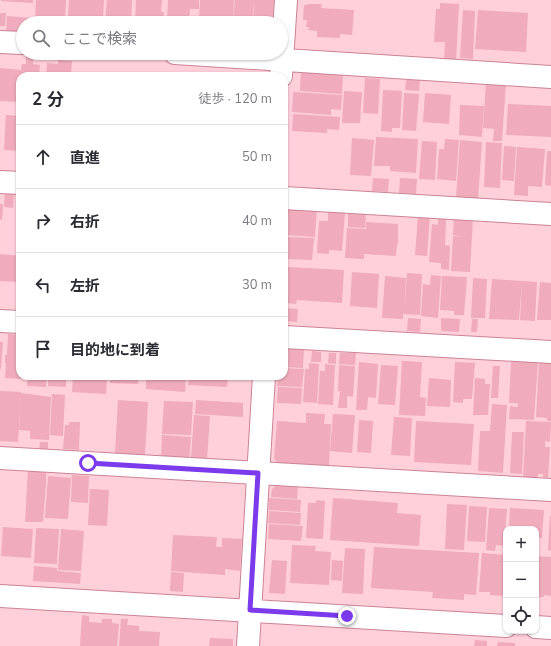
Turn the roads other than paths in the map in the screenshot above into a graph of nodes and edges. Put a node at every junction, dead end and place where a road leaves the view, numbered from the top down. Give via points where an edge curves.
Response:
1 (286, 0) edge
2 (285, 16) edge
3 (0, 42) edge
4 (16, 43) edge
5 (225, 60) edge
6 (282, 68) edge
7 (551, 77) edge
8 (0, 182) edge
9 (16, 183) edge
10 (288, 198) edge
11 (551, 214) edge
12 (0, 321) edge
13 (16, 322) edge
14 (288, 337) edge
15 (551, 352) edge
16 (264, 380) edge
17 (0, 458) edge
18 (258, 473) junction
19 (551, 490) edge
20 (0, 596) edge
21 (250, 610) junction
22 (503, 626) edge
23 (539, 627) edge
24 (551, 628) edge
25 (248, 646) edge

1 - 2 street
3 - 4 street
5 - 6 street
6 - 7 street
8 - 9 street
10 - 11 street
12 - 13 street
14 - 15 street
16 - 18 street
17 - 18 street
18 - 19 street
18 - 21 street
20 - 21 street
21 - 22 street
21 - 25 street
23 - 24 street

